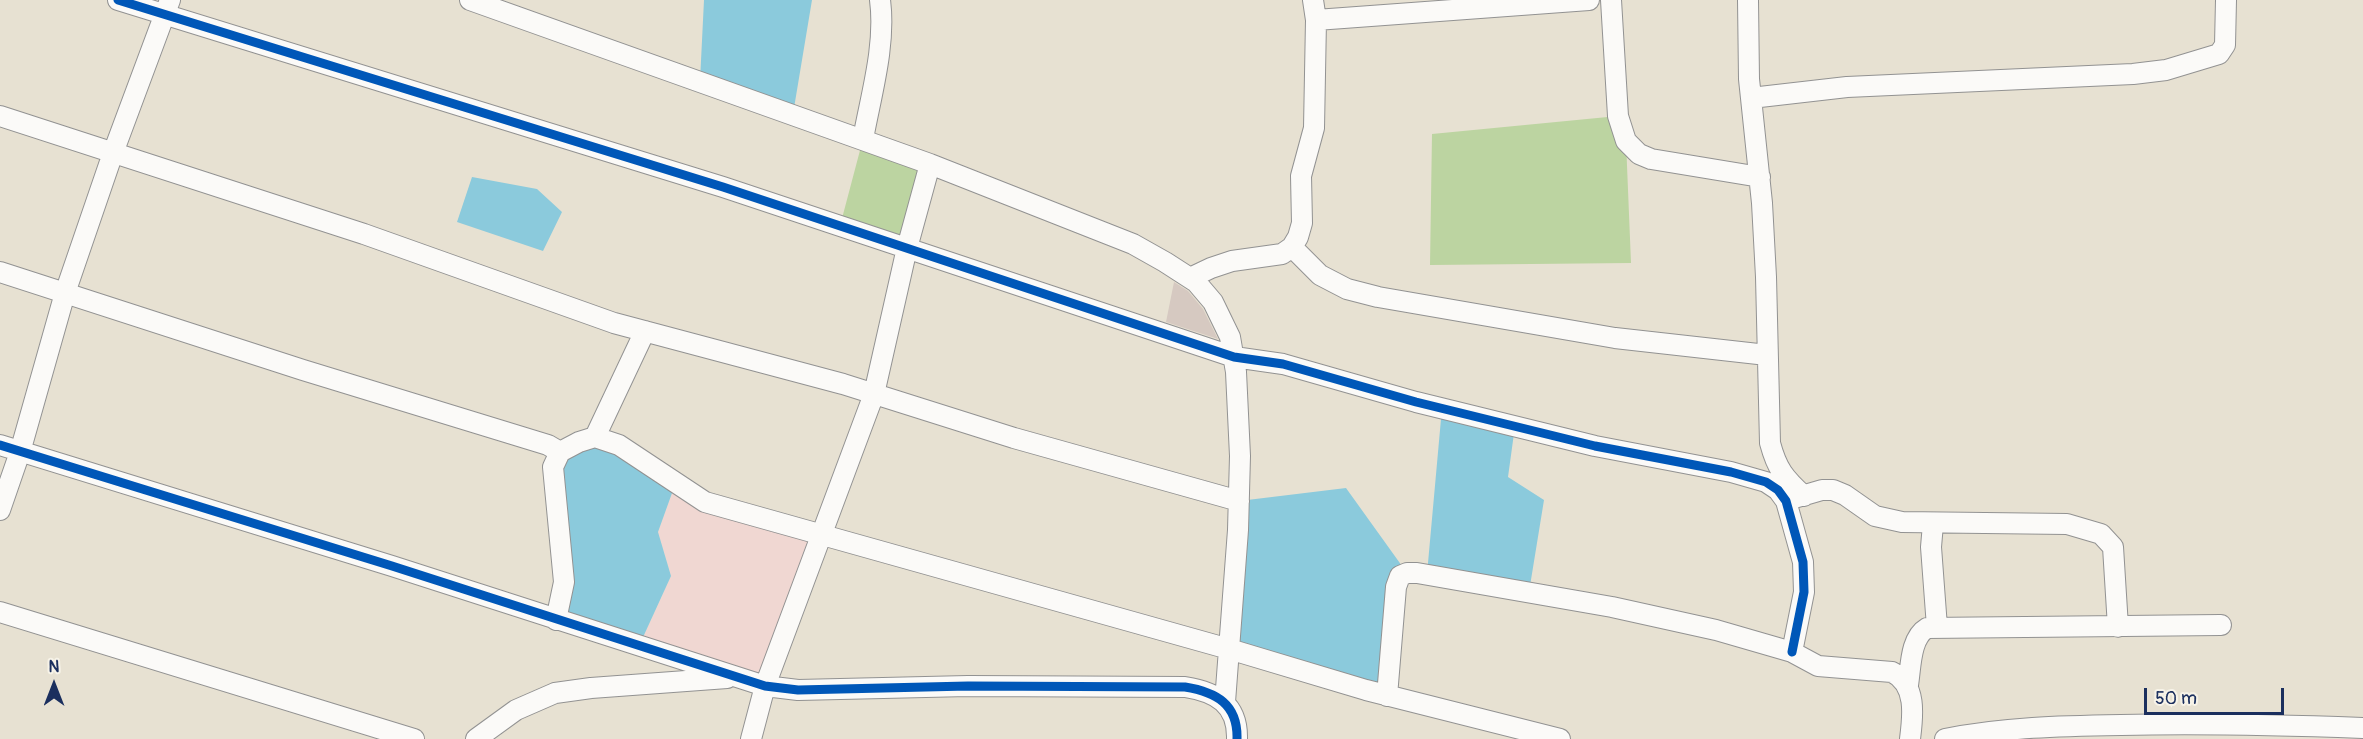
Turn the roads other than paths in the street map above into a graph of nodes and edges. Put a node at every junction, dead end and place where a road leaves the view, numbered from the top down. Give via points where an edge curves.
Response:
1 (118, 0) edge
2 (470, 0) edge
3 (880, 0) edge
4 (1589, 0) edge
5 (1611, 0) edge
6 (1748, 0) edge
7 (2226, 0) edge
8 (167, 7) edge
9 (1315, 10) edge
10 (1751, 98) junction
11 (0, 117) edge
12 (863, 139) junction
13 (113, 153) junction
14 (930, 164) junction
15 (1760, 177) junction
16 (1292, 247) junction
17 (907, 248) junction
18 (0, 272) edge
19 (1190, 278) junction
20 (65, 293) junction
21 (645, 331) junction
22 (1767, 355) junction
23 (1234, 357) junction
24 (874, 394) junction
25 (595, 437) junction
26 (0, 446) edge
27 (20, 452) junction
28 (560, 452) junction
29 (1795, 498) junction
30 (1239, 501) junction
31 (0, 510) edge
32 (1933, 524) junction
33 (820, 535) junction
34 (0, 612) edge
35 (556, 620) junction
36 (2222, 625) dead end
37 (1937, 627) junction
38 (2118, 627) junction
39 (1229, 649) junction
40 (1791, 652) junction
41 (737, 677) junction
42 (1908, 685) junction
43 (765, 686) junction
44 (1387, 696) junction
45 (1225, 702) junction
46 (2363, 728) edge
47 (414, 739) edge
48 (476, 739) edge
49 (751, 739) edge
50 (1237, 739) edge
51 (1560, 739) edge
52 (1910, 739) edge
53 (1945, 739) edge

1 - 8 street
2 - 12 street
3 - 12 street via 880,38
4 - 9 street
5 - 15 street via 1618,116 1626,141 1651,159
6 - 10 street
7 - 10 street via 2225,45 2219,54 2166,70 1847,87
8 - 13 street
8 - 17 street
9 - 16 street via 1314,128 1301,176 1302,223
10 - 15 street
11 - 13 street
12 - 14 street
13 - 20 street
13 - 21 street
14 - 17 street
14 - 19 street via 1132,244
15 - 22 street
16 - 19 street via 1282,254 1232,261
16 - 22 street via 1320,275 1347,289 1378,297 1615,338
17 - 23 street
17 - 24 street
18 - 20 street
19 - 23 street via 1213,302 1230,337
20 - 27 street
20 - 28 street
21 - 24 street
21 - 25 street
22 - 29 street via 1770,443 1776,465
23 - 29 street via 1284,364 1416,402 1595,446 1731,472 1766,482
23 - 30 street
24 - 30 street
24 - 33 street
25 - 28 street
25 - 33 street via 619,445 705,502
26 - 27 street
27 - 31 street
27 - 35 street
28 - 35 street via 553,467 564,582
29 - 32 street via 1833,490 1875,516
29 - 40 street via 1804,592
30 - 39 street
32 - 37 street
32 - 38 street via 2067,524 2101,534 2113,547
33 - 39 street
33 - 43 street
34 - 47 street
35 - 41 street
36 - 38 street
37 - 38 street
37 - 42 street via 1919,633
39 - 44 street
39 - 45 street
40 - 42 street via 1818,666 1892,672
40 - 44 street via 1716,630 1612,607 1407,573 1400,576 1396,586
41 - 43 street
41 - 48 street via 555,693 516,710
42 - 52 street
43 - 45 street via 798,690 1185,687 1203,690
43 - 49 street
44 - 51 street
45 - 50 street
46 - 53 street via 2243,724 2063,726 1977,732

